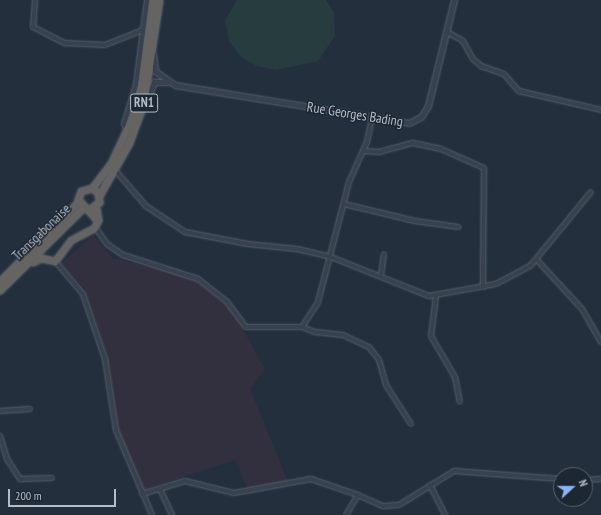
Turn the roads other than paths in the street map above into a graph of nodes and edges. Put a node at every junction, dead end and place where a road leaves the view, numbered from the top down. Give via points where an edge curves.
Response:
1 (35, 0) edge
2 (147, 0) edge
3 (153, 0) edge
4 (160, 0) edge
5 (454, 0) edge
6 (143, 30) junction
7 (447, 32) junction
8 (154, 46) junction
9 (168, 82) junction
10 (143, 105) junction
11 (601, 110) edge
12 (372, 119) junction
13 (128, 129) junction
14 (364, 151) junction
15 (115, 170) junction
16 (92, 188) junction
17 (591, 192) dead end
18 (100, 196) junction
19 (78, 202) junction
20 (344, 204) junction
21 (96, 207) junction
22 (86, 209) junction
23 (95, 226) junction
24 (459, 227) dead end
25 (384, 254) dead end
26 (331, 257) junction
27 (537, 260) junction
28 (55, 261) junction
29 (22, 268) junction
30 (381, 275) junction
31 (0, 281) edge
32 (483, 287) junction
33 (0, 290) edge
34 (436, 296) junction
35 (302, 327) junction
36 (601, 342) edge
37 (460, 402) dead end
38 (30, 408) dead end
39 (0, 412) edge
40 (411, 424) dead end
41 (0, 436) edge
42 (52, 478) dead end
43 (553, 478) edge
44 (430, 485) junction
45 (160, 489) junction
46 (142, 494) junction
47 (358, 494) junction
48 (152, 515) edge
49 (172, 515) edge
50 (346, 515) edge
51 (445, 515) edge

1 - 6 street via 33,27 65,43 106,45
2 - 6 street
3 - 13 highway, RN1 via 141,87
4 - 8 highway, RN1
5 - 7 street, Rue Georges Bading
6 - 13 street via 136,85 124,124
7 - 11 street via 463,41 473,59 481,66 504,74 519,92
7 - 12 street, Rue Georges Bading via 423,116 406,123
8 - 9 street via 155,70
8 - 10 highway, RN1
9 - 10 street via 152,84
9 - 12 street, Rue Georges Bading
10 - 15 highway, RN1
12 - 14 street
13 - 16 highway, RN1 via 111,163
14 - 20 street
14 - 32 street via 379,152 413,143 441,149 484,168
15 - 18 highway, RN1
15 - 26 street via 146,206 185,232 248,244 296,248
16 - 18 highway
16 - 19 highway, RN1 via 81,191
17 - 27 street via 574,209
18 - 21 highway, RN1
19 - 22 highway
19 - 31 highway, Transgabonaise / RN1
20 - 24 street via 415,221
20 - 26 street
21 - 22 highway
21 - 23 highway
22 - 23 highway via 95,216
22 - 29 highway, Transgabonaise
23 - 28 highway via 71,240
23 - 35 street via 104,240 118,252 198,279 227,302 246,326
25 - 30 street
26 - 30 street
26 - 35 street via 315,312
27 - 32 street via 507,279
27 - 36 street via 582,309
28 - 29 highway via 39,258
28 - 46 street via 83,294 105,359 116,430
29 - 33 highway, Transgabonaise
30 - 34 street via 413,291
32 - 34 street
34 - 37 street via 431,336 454,377
35 - 40 street via 316,332 342,335 369,347
38 - 39 street
41 - 42 street via 7,459 20,479
43 - 44 street via 458,471 444,474
44 - 47 street via 393,506 376,504
44 - 51 street
45 - 46 street
45 - 47 street via 194,481 234,492 311,479
45 - 49 street
46 - 48 street
47 - 50 street

